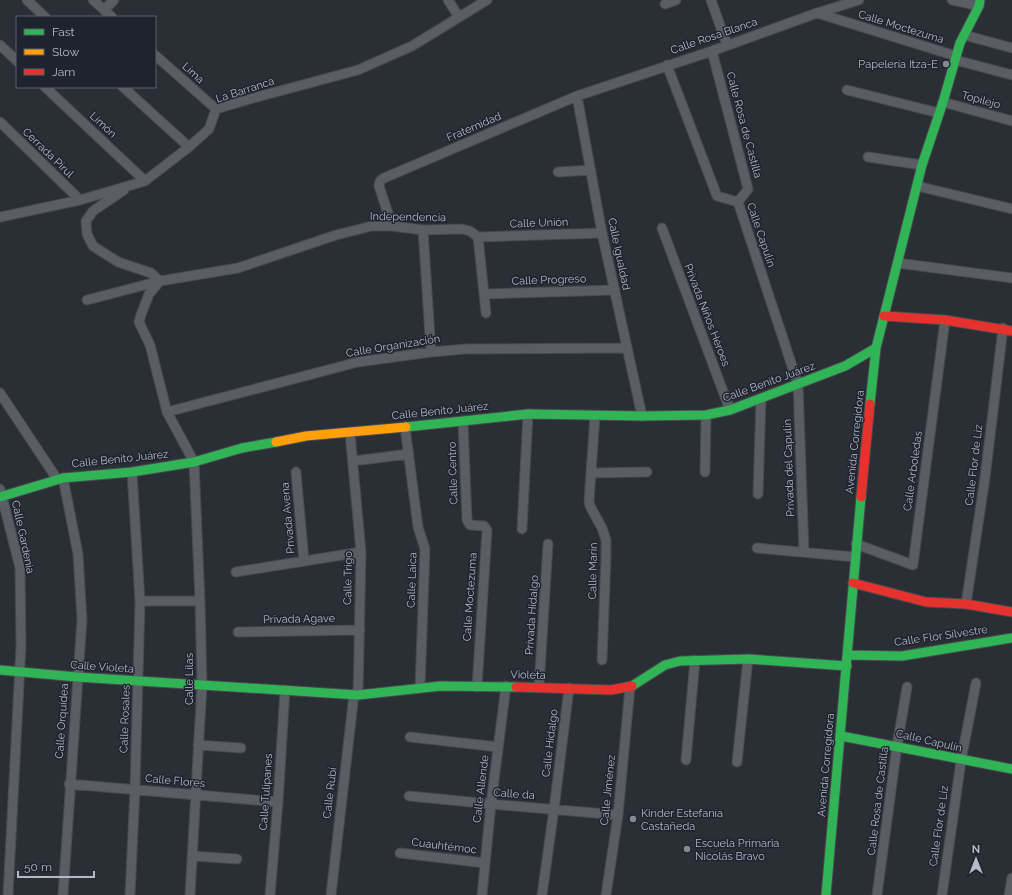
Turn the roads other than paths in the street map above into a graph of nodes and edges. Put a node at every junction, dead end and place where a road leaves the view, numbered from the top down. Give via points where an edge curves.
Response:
1 (27, 0) edge
2 (93, 0) edge
3 (114, 0) edge
4 (448, 0) edge
5 (487, 0) edge
6 (676, 0) edge
7 (712, 0) edge
8 (859, 0) edge
9 (952, 0) edge
10 (986, 0) edge
11 (979, 3) edge
12 (664, 4) dead end
13 (104, 10) junction
14 (817, 13) junction
15 (45, 16) edge
16 (111, 16) edge
17 (459, 17) junction
18 (964, 35) junction
19 (0, 45) edge
20 (727, 45) junction
21 (1012, 48) edge
22 (712, 51) junction
23 (156, 56) edge
24 (955, 58) junction
25 (16, 60) edge
26 (667, 65) junction
27 (1012, 75) edge
28 (46, 88) edge
29 (124, 88) edge
30 (847, 90) dead end
31 (577, 96) junction
32 (943, 102) junction
33 (216, 110) junction
34 (939, 113) junction
35 (1012, 121) edge
36 (0, 122) edge
37 (189, 147) junction
38 (868, 157) dead end
39 (922, 165) junction
40 (591, 170) junction
41 (558, 172) dead end
42 (145, 181) junction
43 (132, 185) junction
44 (917, 186) junction
45 (80, 200) junction
46 (738, 202) junction
47 (0, 209) edge
48 (1012, 209) edge
49 (3, 216) edge
50 (392, 226) junction
51 (662, 228) dead end
52 (423, 230) junction
53 (602, 233) junction
54 (478, 237) junction
55 (898, 263) junction
56 (1012, 278) edge
57 (160, 281) junction
58 (615, 290) junction
59 (484, 294) junction
60 (86, 300) dead end
61 (486, 313) dead end
62 (884, 316) junction
63 (945, 320) junction
64 (1007, 330) edge
65 (627, 348) junction
66 (876, 348) junction
67 (431, 352) junction
68 (798, 384) junction
69 (0, 393) edge
70 (761, 399) junction
71 (730, 410) junction
72 (167, 412) junction
73 (528, 414) junction
74 (706, 415) junction
75 (595, 416) junction
76 (642, 416) junction
77 (463, 421) junction
78 (405, 427) junction
79 (350, 433) junction
80 (409, 454) junction
81 (353, 461) junction
82 (194, 462) junction
83 (132, 472) junction
84 (296, 472) dead end
85 (648, 472) dead end
86 (705, 472) dead end
87 (591, 473) junction
88 (60, 478) junction
89 (1, 494) edge
90 (758, 494) dead end
91 (468, 524) joint
92 (522, 529) dead end
93 (548, 544) dead end
94 (856, 544) junction
95 (757, 548) dead end
96 (361, 552) junction
97 (804, 552) junction
98 (855, 557) junction
99 (304, 561) junction
100 (236, 572) dead end
101 (854, 582) junction
102 (140, 601) junction
103 (200, 602) junction
104 (966, 604) junction
105 (1012, 612) edge
106 (360, 630) junction
107 (238, 632) dead end
108 (1012, 638) edge
109 (848, 655) junction
110 (748, 659) junction
111 (602, 660) dead end
112 (695, 660) junction
113 (847, 666) junction
114 (0, 670) edge
115 (19, 672) junction
116 (77, 677) junction
117 (138, 681) junction
118 (976, 683) dead end
119 (202, 685) junction
120 (506, 686) junction
121 (477, 687) junction
122 (539, 687) junction
123 (630, 687) junction
124 (907, 687) dead end
125 (420, 688) junction
126 (569, 688) junction
127 (285, 690) junction
128 (356, 695) junction
129 (841, 736) junction
130 (410, 737) dead end
131 (198, 745) junction
132 (897, 746) junction
133 (498, 747) junction
134 (241, 748) dead end
135 (686, 760) dead end
136 (961, 761) junction
137 (737, 762) dead end
138 (1012, 769) edge
139 (70, 784) junction
140 (134, 789) junction
141 (196, 795) junction
142 (409, 796) dead end
143 (278, 802) junction
144 (491, 804) junction
145 (554, 809) junction
146 (618, 815) junction
147 (400, 853) dead end
148 (192, 856) junction
149 (238, 859) dead end
150 (485, 863) junction
151 (1012, 878) edge
152 (8, 895) edge
153 (63, 895) edge
154 (130, 895) edge
155 (190, 895) edge
156 (270, 895) edge
157 (331, 895) edge
158 (482, 895) edge
159 (542, 895) edge
160 (606, 895) edge
161 (826, 895) edge
162 (877, 895) edge
163 (942, 895) edge
164 (1009, 895) edge

1 - 15 street
2 - 13 street
3 - 13 street
4 - 17 street
5 - 17 street, La Barranca
6 - 12 street
7 - 20 street
8 - 14 street, Calle Rosa Blanca
9 - 11 street
10 - 11 street, Avenida Corregidora
11 - 18 street, Avenida Corregidora
13 - 16 street
14 - 20 street, Calle Rosa Blanca
14 - 24 street, Calle Moctezuma
17 - 33 street, La Barranca via 412,46 358,70
18 - 21 street
18 - 24 street, Avenida Corregidora
19 - 25 street
20 - 22 street, Calle Rosa Blanca
22 - 26 street, Calle Rosa Blanca
22 - 46 street, Calle Rosa de Castilla via 748,189
23 - 33 street, Lima
24 - 27 street, Calle Moctezuma
24 - 32 street, Avenida Corregidora
26 - 31 street, Calle Rosa Blanca
26 - 46 street, Calle Capulín via 717,196
28 - 42 street, Limón
29 - 37 street
30 - 34 street
31 - 40 street, Calle Igualdad
31 - 50 street, Fraternidad via 384,178 379,186
32 - 34 street, Avenida Corregidora
32 - 35 street, Topilejo
33 - 37 street, La Barranca via 209,129
34 - 39 street, Avenida Corregidora
36 - 45 street, Cerrada Pirul
37 - 42 street, La Barranca
38 - 39 street
39 - 44 street, Avenida Corregidora
40 - 41 street
40 - 53 street, Calle Igualdad
42 - 43 street, La Barranca
43 - 45 street, La Barranca
43 - 57 street via 93,211 86,221 88,234 93,246 101,252 118,262 151,273
44 - 48 street
44 - 55 street, Avenida Corregidora
45 - 49 street, La Barranca
46 - 68 street, Calle Capulín
47 - 49 street
50 - 52 street, Independencia
50 - 57 street, Independencia via 372,226 336,235 238,268
51 - 71 street, Privada Niños Héroes
52 - 54 street, Independencia via 462,229
52 - 67 street
53 - 54 street, Calle Unión
53 - 58 street, Calle Igualdad
54 - 59 street
55 - 56 street
55 - 62 street, Avenida Corregidora
57 - 60 street, Independencia
57 - 72 street via 149,294 140,322 150,345
58 - 59 street, Calle Progreso
58 - 65 street, Calle Igualdad
59 - 61 street
62 - 63 street
62 - 66 street, Avenida Corregidora
63 - 64 street
63 - 94 street, Calle Arboledas via 913,565
64 - 104 street, Calle Flor de Liz
65 - 67 street, Calle Organización via 465,349
65 - 76 street, Calle Igualdad
66 - 68 street, Calle Benito Juárez via 845,366
66 - 94 street, Avenida Corregidora
67 - 72 street, Calle Organización via 358,362
68 - 70 street, Calle Benito Juárez
68 - 97 street, Privada del Capulín
69 - 88 street
70 - 71 street, Calle Benito Juárez
70 - 90 street
71 - 74 street, Calle Benito Juárez
72 - 82 street
73 - 75 street, Calle Benito Juárez
73 - 77 street, Calle Benito Juárez
73 - 92 street
74 - 76 street, Calle Benito Juárez
74 - 86 street
75 - 76 street, Calle Benito Juárez
75 - 87 street, Calle Marín
77 - 78 street, Calle Benito Juárez
77 - 91 street, Calle Centro
78 - 79 street, Calle Benito Juárez
78 - 80 street, Calle Laica
79 - 81 street, Calle Trigo
79 - 82 street, Calle Benito Juárez via 306,436 242,448
80 - 81 street
80 - 125 street, Calle Laica via 418,527 426,549
81 - 96 street, Calle Trigo
82 - 83 street, Calle Benito Juárez
82 - 103 street, Calle Lilas
83 - 88 street, Calle Benito Juárez
83 - 102 street, Calle Rosales
84 - 99 street, Privada Avena
85 - 87 street
87 - 111 street, Calle Marín via 590,506 606,540
88 - 89 street, Calle Benito Juárez
88 - 116 street, Calle Orquídea via 78,554 82,619
89 - 115 street, Calle Gardenia via 20,568
91 - 121 street, Calle Moctezuma via 484,526 487,530
93 - 122 street, Privada Hidalgo
94 - 98 street, Avenida Corregidora
95 - 97 street
96 - 99 street
96 - 106 street, Calle Trigo
97 - 98 street
98 - 101 street, Avenida Corregidora
99 - 100 street
101 - 104 street via 926,602
101 - 109 street, Avenida Corregidora
102 - 103 street
102 - 117 street, Calle Rosales
103 - 119 street, Calle Lilas
104 - 105 street
106 - 107 street, Privada Agave
106 - 128 street, Calle Trigo
108 - 109 street, Calle Flor Silvestre via 902,656
109 - 113 street, Avenida Corregidora
110 - 112 street, Violeta
110 - 113 street, Violeta
110 - 137 street
112 - 123 street, Violeta via 665,665
112 - 135 street
113 - 129 street, Avenida Corregidora
114 - 115 street, Calle Violeta
115 - 116 street, Calle Violeta
115 - 152 street, Calle Gardenia
116 - 117 street, Calle Violeta
116 - 139 street, Calle Orquídea
117 - 119 street, Calle Violeta
117 - 140 street, Calle Rosales
118 - 136 street, Calle Flor de Liz
119 - 127 street, Violeta
119 - 131 street, Calle Lilas
120 - 121 street, Violeta
120 - 122 street, Violeta
120 - 133 street, Calle Allende
121 - 125 street, Violeta
122 - 126 street, Violeta
123 - 126 street, Violeta via 611,690
123 - 146 street, Calle Jiménez
124 - 132 street, Calle Rosa de Castilla
125 - 128 street, Violeta
126 - 145 street, Calle Hidalgo
127 - 128 street, Violeta
127 - 143 street, Calle Tulipanes
128 - 157 street, Calle Rubí
129 - 132 street, Calle Capulín
129 - 161 street, Avenida Corregidora
130 - 133 street
131 - 134 street
131 - 141 street, Calle Lilas
132 - 136 street, Calle Capulín
132 - 162 street, Calle Rosa de Castilla
133 - 144 street, Calle Allende
136 - 138 street, Calle Capulín
136 - 163 street, Calle Flor de Liz
139 - 140 street, Calle Flores
139 - 153 street, Calle Orquídea
140 - 141 street, Calle Flores
140 - 154 street, Calle Rosales
141 - 143 street, Calle Flores
141 - 148 street, Calle Lilas
142 - 144 street, Calle da
143 - 156 street, Calle Tulipanes
144 - 145 street, Calle da
144 - 150 street, Calle Allende
145 - 146 street, Calle da
145 - 159 street, Calle Hidalgo
146 - 160 street, Calle Jiménez
147 - 150 street, Cuauhtémoc
148 - 149 street
148 - 155 street, Calle Lilas
150 - 158 street, Calle Allende
151 - 164 street

